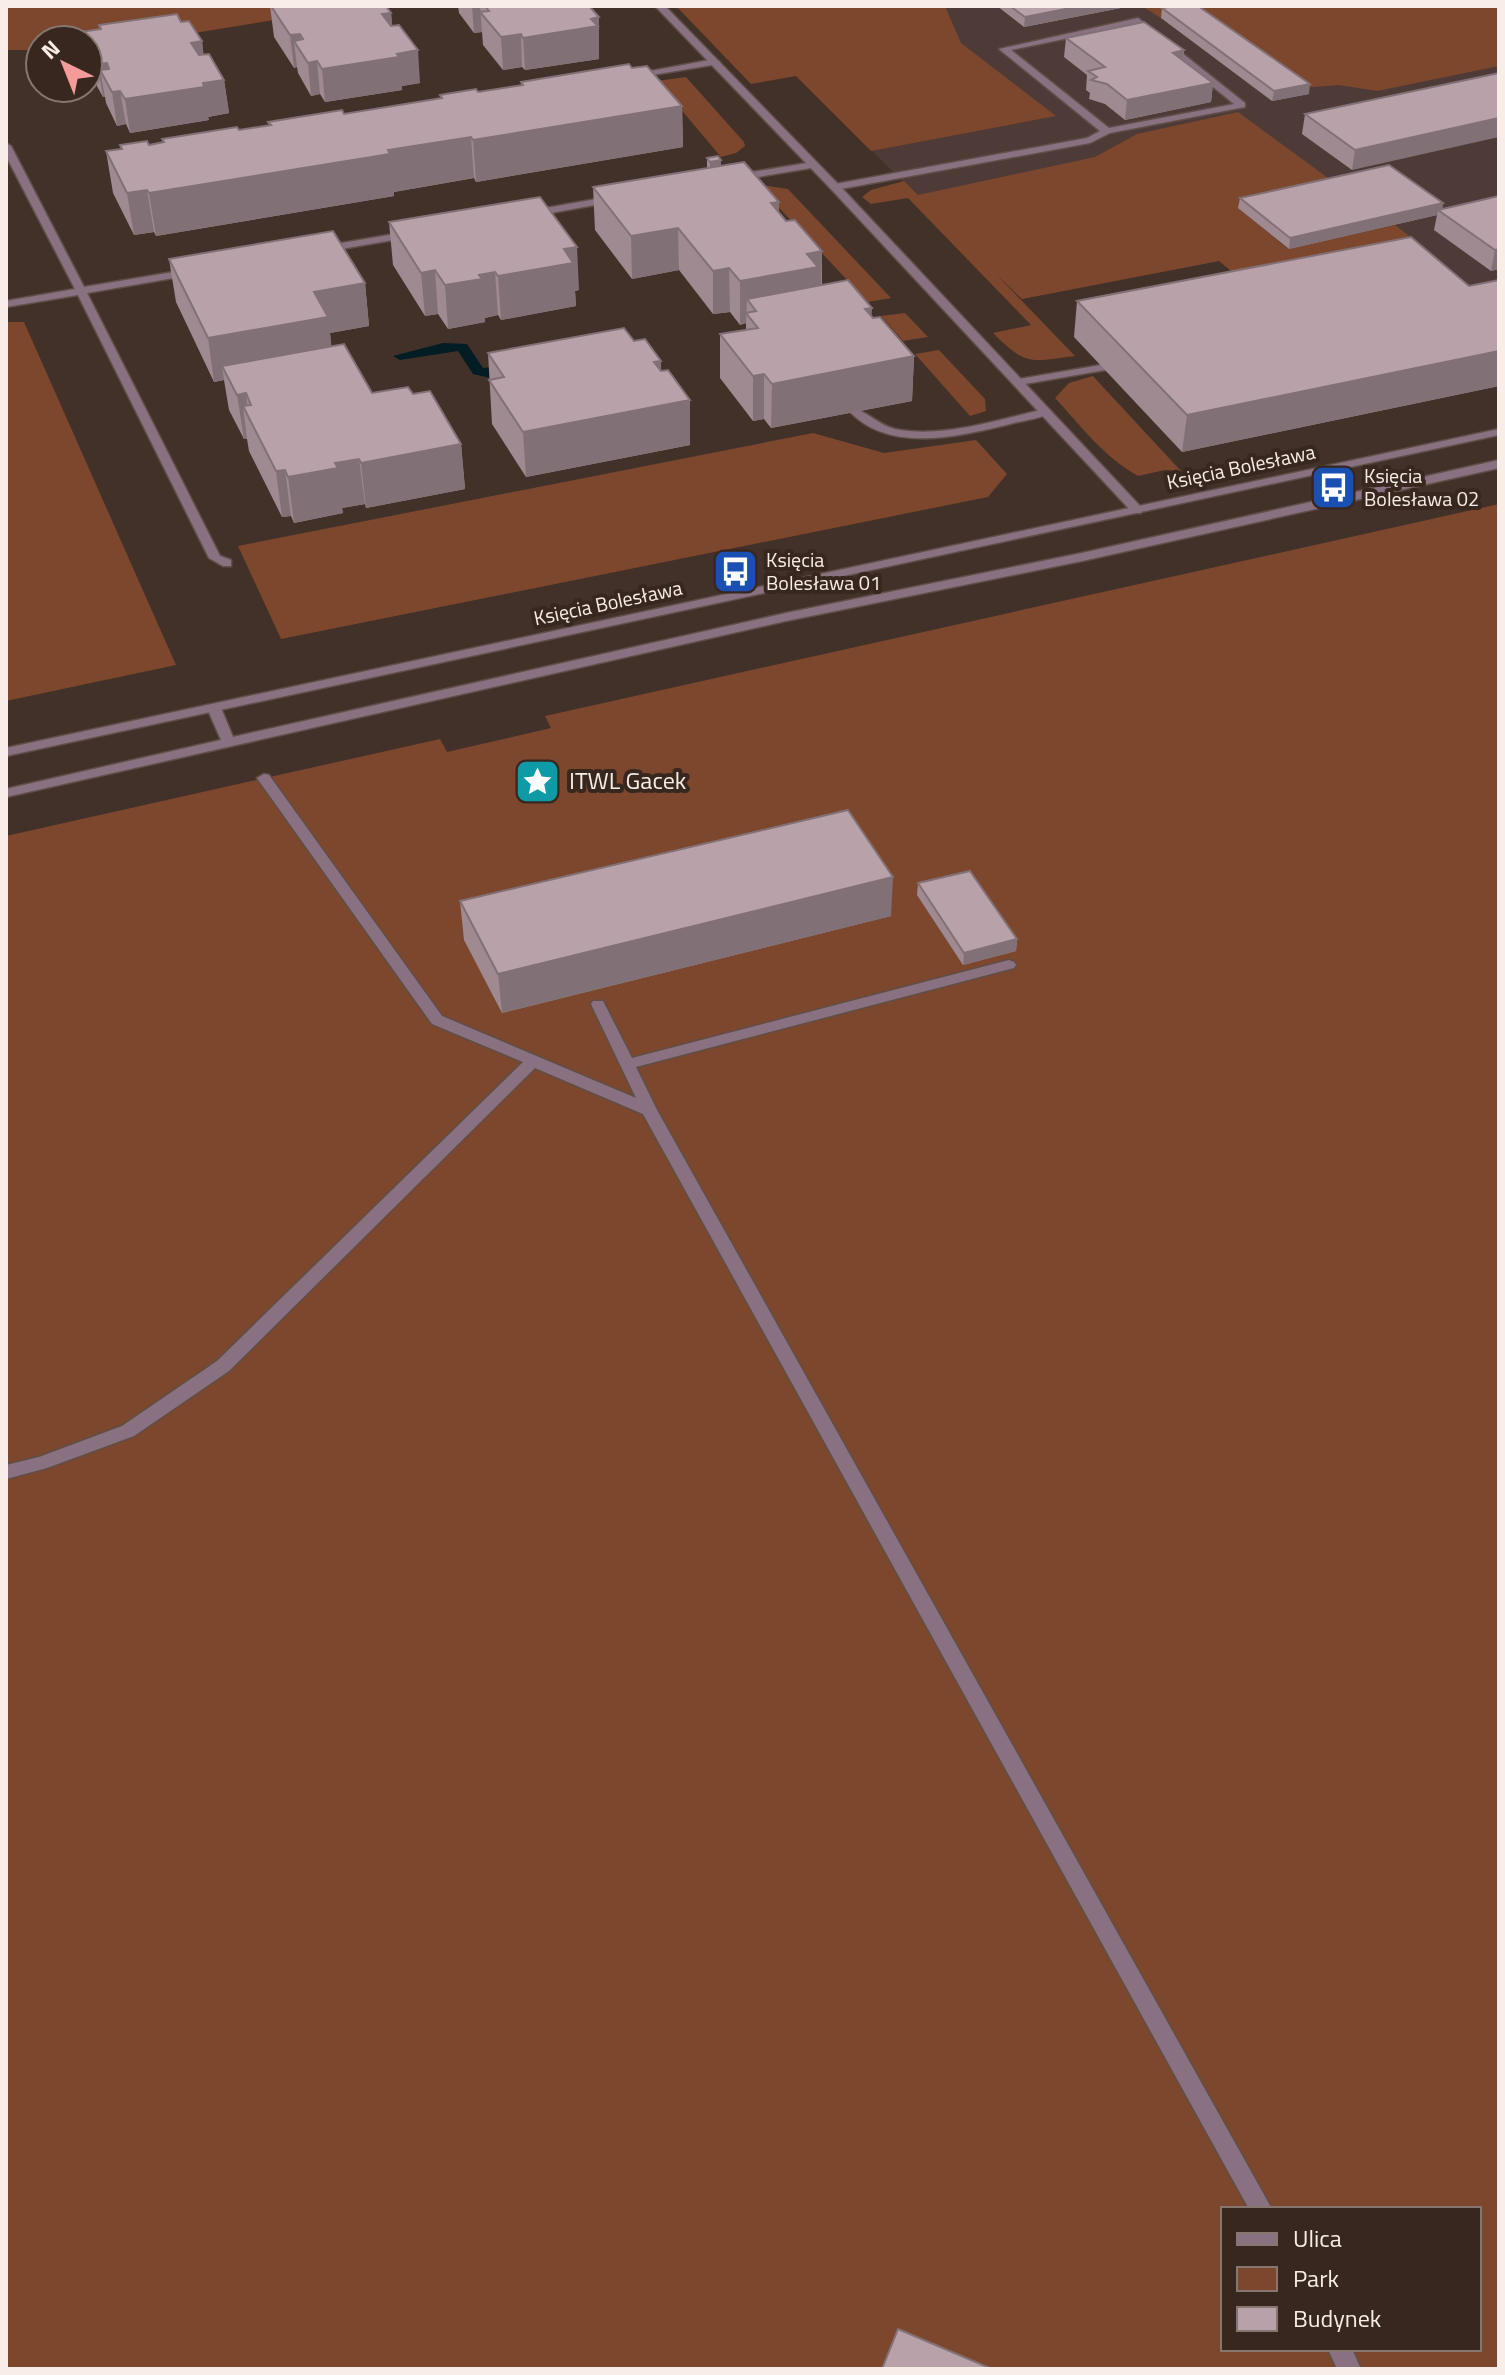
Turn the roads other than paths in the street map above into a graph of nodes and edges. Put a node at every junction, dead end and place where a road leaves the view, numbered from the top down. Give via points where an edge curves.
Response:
1 (660, 6) edge
2 (715, 62) junction
3 (624, 77) edge
4 (1107, 131) junction
5 (6, 146) edge
6 (813, 165) junction
7 (723, 180) edge
8 (835, 187) junction
9 (629, 196) edge
10 (519, 215) edge
11 (426, 232) edge
12 (316, 251) edge
13 (206, 270) edge
14 (81, 291) junction
15 (6, 304) edge
16 (1101, 368) edge
17 (1019, 382) junction
18 (856, 412) edge
19 (1046, 412) junction
20 (1499, 432) edge
21 (1499, 464) edge
22 (1137, 510) junction
23 (227, 563) dead end
24 (214, 708) junction
25 (229, 742) junction
26 (6, 752) edge
27 (264, 778) dead end
28 (6, 793) edge
29 (1009, 965) dead end
30 (598, 1004) edge
31 (531, 1063) junction
32 (626, 1065) junction
33 (649, 1110) junction
34 (6, 1472) edge
35 (1260, 2207) edge
36 (1340, 2351) edge
37 (1350, 2369) edge

1 - 2 street
2 - 3 street
2 - 6 street
4 - 4 street via 1227,108 1242,105 1138,21 1004,49
4 - 8 street via 1090,140
5 - 14 street
6 - 7 street
6 - 8 street
8 - 17 street
9 - 10 street
11 - 12 street
13 - 14 street
14 - 15 street
14 - 23 street via 215,558
16 - 17 street
17 - 19 street
18 - 19 street via 874,426 914,435
19 - 22 street
20 - 22 street, Księcia Bolesława
21 - 25 street
22 - 24 street, Księcia Bolesława
24 - 25 street
24 - 26 street, Księcia Bolesława
25 - 28 street
27 - 31 street via 437,1020
29 - 32 street
30 - 32 street
31 - 33 street
31 - 34 street via 223,1366 128,1431
32 - 33 street
33 - 35 street
36 - 37 street

